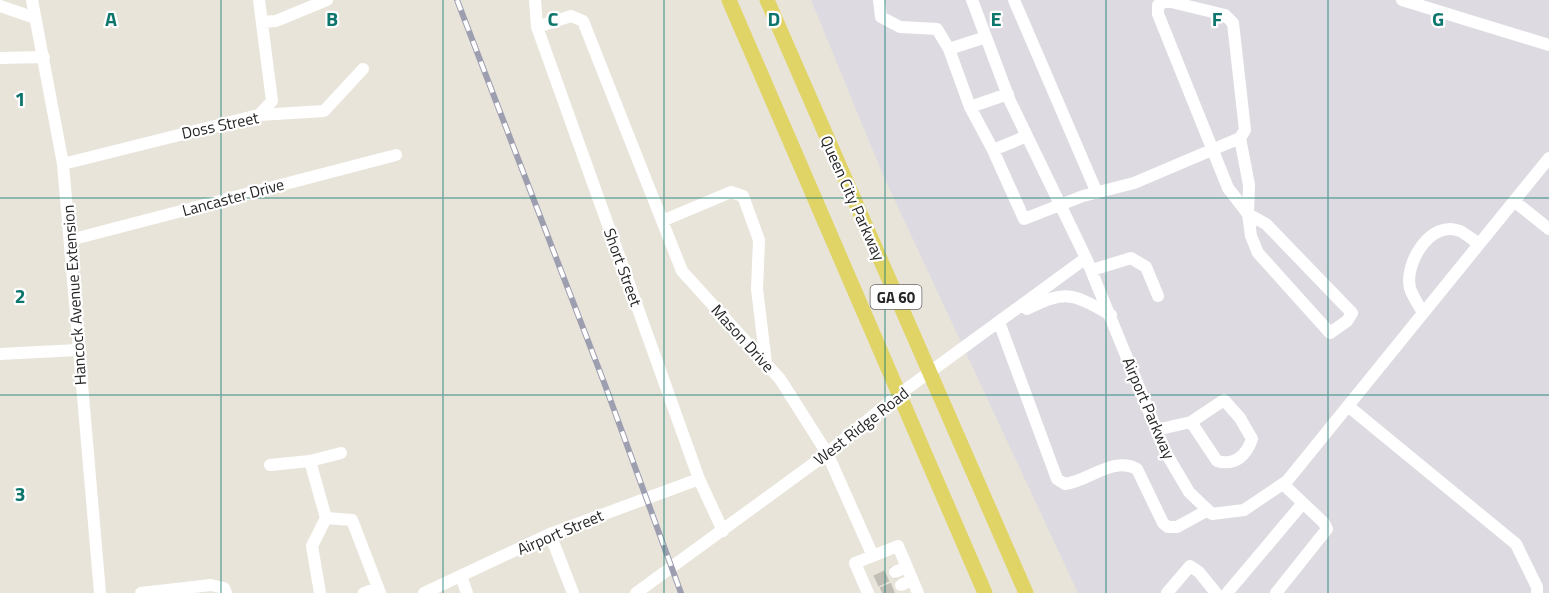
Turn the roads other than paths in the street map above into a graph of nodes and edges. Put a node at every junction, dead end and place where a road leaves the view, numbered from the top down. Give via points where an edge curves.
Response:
1 (32, 0) edge
2 (259, 0) edge
3 (327, 0) edge
4 (535, 0) edge
5 (729, 0) edge
6 (767, 0) edge
7 (879, 0) edge
8 (972, 0) edge
9 (1014, 0) edge
10 (1402, 0) edge
11 (0, 6) edge
12 (35, 18) junction
13 (262, 22) junction
14 (537, 27) junction
15 (986, 37) junction
16 (1549, 45) edge
17 (949, 49) junction
18 (44, 57) junction
19 (0, 58) edge
20 (363, 69) dead end
21 (1008, 94) junction
22 (970, 107) junction
23 (259, 115) junction
24 (1027, 136) junction
25 (1240, 138) junction
26 (1215, 148) junction
27 (993, 150) junction
28 (396, 155) dead end
29 (1549, 158) edge
30 (63, 164) junction
31 (1097, 193) junction
32 (1514, 201) junction
33 (1061, 206) junction
34 (1248, 214) junction
35 (662, 221) junction
36 (1549, 229) edge
37 (70, 240) junction
38 (1479, 244) junction
39 (1086, 258) junction
40 (1092, 270) junction
41 (1158, 296) dead end
42 (1424, 313) junction
43 (1110, 315) junction
44 (999, 322) junction
45 (77, 350) junction
46 (0, 354) edge
47 (766, 363) junction
48 (931, 372) junction
49 (901, 393) junction
50 (1348, 406) junction
51 (1191, 422) junction
52 (1156, 430) junction
53 (341, 453) dead end
54 (827, 453) junction
55 (310, 461) junction
56 (270, 465) dead end
57 (699, 479) junction
58 (1282, 484) junction
59 (1303, 503) junction
60 (1208, 510) junction
61 (326, 518) junction
62 (723, 531) junction
63 (550, 534) junction
64 (873, 555) junction
65 (460, 576) junction
66 (869, 586) edge
67 (379, 590) edge
68 (100, 593) edge
69 (141, 593) edge
70 (226, 593) edge
71 (320, 593) edge
72 (364, 593) edge
73 (424, 593) edge
74 (467, 593) edge
75 (573, 593) edge
76 (636, 593) edge
77 (918, 593) edge
78 (985, 593) edge
79 (1026, 593) edge
80 (1167, 593) edge
81 (1216, 593) edge
82 (1227, 593) edge
83 (1276, 593) edge
84 (1537, 593) edge

1 - 12 street, Hancock Avenue Extension
2 - 13 street
3 - 13 street via 276,21
4 - 14 street, Short Street
5 - 49 main road, Queen City Parkway / GA 60
6 - 48 main road, Queen City Parkway / GA 60
7 - 17 street via 881,17 900,27 937,29
8 - 15 street, Airport Parkway
9 - 31 street
10 - 16 street
11 - 12 street
12 - 18 street, Hancock Avenue Extension
13 - 23 street via 272,101
14 - 35 street, Mason Drive via 571,16 583,21
14 - 57 street, Short Street
15 - 17 street
15 - 21 street, Airport Parkway
17 - 22 street
18 - 19 street
18 - 30 street, Hancock Avenue Extension
20 - 23 street, Doss Street via 324,111
21 - 22 street
21 - 24 street, Airport Parkway
22 - 27 street
23 - 30 street, Doss Street
24 - 27 street
24 - 33 street, Airport Parkway
25 - 26 street
25 - 26 street via 1245,130 1233,23 1225,15 1167,1 1158,5 1158,14
25 - 34 street via 1249,185
26 - 31 street via 1134,183
26 - 34 street via 1228,188
27 - 33 street via 1024,219
28 - 37 street, Lancaster Drive
29 - 32 street
30 - 37 street, Hancock Avenue Extension
31 - 33 street
32 - 36 street
32 - 38 street
33 - 39 street, Airport Parkway
34 - 34 street via 1258,254 1330,333 1347,321 1352,313 1266,224
35 - 47 street, Mason Drive via 682,271
35 - 47 street via 731,192 743,196 759,240 757,288
37 - 45 street, Hancock Avenue Extension
38 - 42 street
38 - 42 street via 1458,230 1439,231 1417,250 1409,272 1410,288
39 - 40 street, Airport Parkway
39 - 44 street, West Ridge Road
40 - 41 street via 1131,258 1146,267
40 - 43 street, Airport Parkway
42 - 50 street
43 - 44 street via 1078,297 1054,296
43 - 52 street, Airport Parkway
44 - 48 street, West Ridge Road
44 - 60 street via 1057,479 1065,484 1074,483 1128,464 1137,469 1168,527 1177,527
45 - 46 street
45 - 68 street, Hancock Avenue Extension
47 - 54 street, Mason Drive
48 - 49 street, West Ridge Road
48 - 79 main road, Queen City Parkway / GA 60
49 - 54 street, West Ridge Road
49 - 78 main road, Queen City Parkway / GA 60
50 - 58 street
50 - 84 street via 1516,544
51 - 51 street via 1217,461 1239,460 1247,453 1252,439 1228,402 1224,400
51 - 52 street
52 - 60 street, Airport Parkway via 1190,492
53 - 55 street
54 - 62 street, West Ridge Road
54 - 64 street, Mason Drive
55 - 56 street
55 - 61 street
57 - 62 street, Short Street
57 - 63 street, Airport Street
58 - 59 street
58 - 60 street via 1244,510 1212,514
59 - 82 street
59 - 83 street via 1327,529
61 - 67 street via 352,520
61 - 71 street via 312,546
62 - 76 street, West Ridge Road
63 - 65 street, Airport Street
63 - 75 street
64 - 66 street via 855,563
64 - 77 street via 898,546 901,570
65 - 73 street, Airport Street
65 - 74 street
67 - 72 street
69 - 70 street via 211,585 224,588
80 - 81 street via 1190,566

